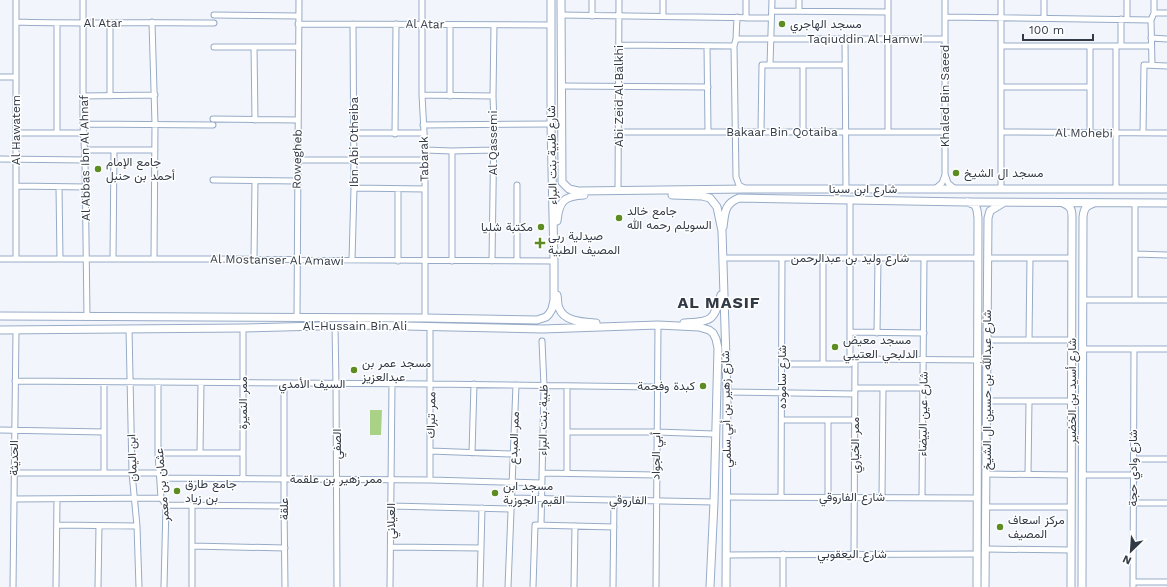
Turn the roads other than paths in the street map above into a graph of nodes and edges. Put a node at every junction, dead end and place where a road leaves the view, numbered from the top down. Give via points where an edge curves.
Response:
1 (16, 0) edge
2 (83, 0) edge
3 (299, 0) edge
4 (422, 0) edge
5 (551, 0) edge
6 (561, 0) edge
7 (592, 0) edge
8 (619, 0) edge
9 (663, 0) edge
10 (746, 0) edge
11 (772, 0) edge
12 (799, 0) edge
13 (888, 0) edge
14 (945, 0) edge
15 (1001, 0) edge
16 (1044, 0) edge
17 (1127, 0) edge
18 (1154, 0) edge
19 (772, 11) junction
20 (799, 11) junction
21 (888, 12) junction
22 (1154, 13) junction
23 (1167, 13) edge
24 (214, 15) dead end
25 (561, 15) junction
26 (299, 16) junction
27 (592, 16) junction
28 (619, 16) junction
29 (663, 16) junction
30 (737, 17) junction
31 (945, 17) junction
32 (746, 18) junction
33 (770, 18) junction
34 (1001, 18) junction
35 (1044, 18) junction
36 (1121, 19) junction
37 (1127, 19) junction
38 (1151, 20) junction
39 (16, 22) junction
40 (152, 22) junction
41 (57, 23) junction
42 (83, 23) junction
43 (214, 23) dead end
44 (110, 24) junction
45 (298, 24) junction
46 (353, 24) junction
47 (396, 24) junction
48 (422, 24) junction
49 (494, 24) junction
50 (450, 25) junction
51 (551, 25) junction
52 (1151, 38) junction
53 (736, 39) junction
54 (770, 39) junction
55 (845, 39) junction
56 (888, 39) junction
57 (945, 39) junction
58 (1167, 39) edge
59 (619, 45) junction
60 (708, 46) junction
61 (734, 46) junction
62 (1001, 46) junction
63 (1090, 46) junction
64 (1118, 46) junction
65 (1151, 46) junction
66 (214, 47) dead end
67 (254, 47) junction
68 (298, 47) junction
69 (770, 65) junction
70 (803, 65) junction
71 (845, 65) junction
72 (1152, 66) junction
73 (1167, 66) edge
74 (0, 76) edge
75 (15, 77) junction
76 (562, 86) junction
77 (619, 86) junction
78 (708, 87) junction
79 (1001, 87) junction
80 (1090, 87) junction
81 (155, 95) junction
82 (422, 95) junction
83 (83, 96) junction
84 (110, 96) junction
85 (450, 96) junction
86 (493, 96) junction
87 (213, 119) dead end
88 (255, 120) junction
89 (298, 120) junction
90 (83, 124) junction
91 (155, 124) junction
92 (551, 124) junction
93 (213, 125) dead end
94 (422, 125) junction
95 (494, 125) junction
96 (708, 131) junction
97 (57, 132) junction
98 (619, 132) junction
99 (735, 132) junction
100 (761, 132) junction
101 (803, 132) junction
102 (845, 132) junction
103 (888, 132) junction
104 (945, 132) junction
105 (1001, 132) junction
106 (16, 133) junction
107 (84, 133) junction
108 (353, 133) junction
109 (1090, 133) junction
110 (1116, 133) junction
111 (1143, 133) junction
112 (1167, 133) edge
113 (395, 134) junction
114 (424, 134) junction
115 (85, 150) junction
116 (114, 150) junction
117 (155, 150) junction
118 (425, 150) junction
119 (494, 150) junction
120 (452, 151) junction
121 (0, 159) edge
122 (16, 159) junction
123 (85, 160) junction
124 (297, 160) junction
125 (353, 160) junction
126 (425, 160) junction
127 (945, 174) junction
128 (213, 180) dead end
129 (255, 180) junction
130 (297, 181) junction
131 (562, 182) joint
132 (517, 185) dead end
133 (16, 186) junction
134 (59, 187) junction
135 (86, 187) junction
136 (354, 188) junction
137 (398, 189) junction
138 (425, 189) junction
139 (746, 189) junction
140 (824, 189) junction
141 (846, 189) junction
142 (934, 189) junction
143 (955, 189) junction
144 (1001, 189) junction
145 (1116, 189) junction
146 (1167, 189) edge
147 (618, 191) junction
148 (824, 200) junction
149 (850, 200) junction
150 (966, 202) junction
151 (1004, 202) junction
152 (1061, 202) junction
153 (1094, 203) junction
154 (1135, 203) junction
155 (1167, 203) edge
156 (1072, 216) junction
157 (978, 217) junction
158 (1083, 217) junction
159 (988, 218) junction
160 (722, 231) junction
161 (1135, 254) junction
162 (1167, 254) edge
163 (723, 258) junction
164 (782, 258) junction
165 (823, 258) junction
166 (850, 258) junction
167 (878, 258) junction
168 (924, 258) junction
169 (978, 258) junction
170 (988, 258) junction
171 (1030, 258) junction
172 (1072, 258) junction
173 (0, 259) edge
174 (60, 259) junction
175 (87, 259) junction
176 (113, 259) junction
177 (154, 259) junction
178 (254, 259) junction
179 (16, 260) junction
180 (298, 260) junction
181 (352, 260) junction
182 (452, 260) junction
183 (398, 261) junction
184 (425, 261) junction
185 (492, 261) junction
186 (517, 261) junction
187 (554, 261) junction
188 (723, 290) junction
189 (1083, 300) junction
190 (1135, 300) junction
191 (1167, 300) edge
192 (552, 309) joint
193 (0, 316) edge
194 (87, 316) junction
195 (297, 317) junction
196 (425, 318) junction
197 (658, 325) junction
198 (335, 326) junction
199 (430, 326) junction
200 (625, 326) junction
201 (243, 328) junction
202 (129, 329) junction
203 (0, 330) edge
204 (16, 330) junction
205 (709, 330) joint
206 (850, 332) junction
207 (877, 332) junction
208 (924, 333) junction
209 (988, 340) junction
210 (1030, 340) junction
211 (1072, 340) junction
212 (542, 341) dead end
213 (1084, 349) junction
214 (1134, 349) junction
215 (1167, 349) edge
216 (855, 359) junction
217 (923, 360) junction
218 (977, 360) junction
219 (782, 364) junction
220 (823, 364) junction
221 (850, 364) junction
222 (15, 381) junction
223 (104, 382) junction
224 (130, 382) junction
225 (158, 382) junction
226 (200, 383) junction
227 (243, 383) junction
228 (284, 383) junction
229 (336, 384) junction
230 (392, 384) junction
231 (431, 384) junction
232 (474, 384) junction
233 (516, 385) junction
234 (544, 386) junction
235 (567, 386) junction
236 (657, 387) junction
237 (855, 388) junction
238 (883, 388) junction
239 (923, 388) junction
240 (727, 392) junction
241 (782, 393) junction
242 (855, 394) junction
243 (987, 401) junction
244 (1029, 401) junction
245 (1072, 401) junction
246 (782, 420) junction
247 (828, 420) junction
248 (855, 420) junction
249 (0, 430) edge
250 (14, 430) junction
251 (104, 432) junction
252 (568, 432) junction
253 (656, 432) junction
254 (714, 434) junction
255 (430, 451) junction
256 (158, 452) junction
257 (200, 453) junction
258 (243, 453) junction
259 (472, 453) junction
260 (513, 454) junction
261 (1134, 459) junction
262 (1167, 459) edge
263 (14, 473) junction
264 (104, 473) junction
265 (132, 473) junction
266 (542, 473) junction
267 (567, 473) junction
268 (986, 474) junction
269 (1028, 474) junction
270 (656, 475) junction
271 (1071, 475) junction
272 (1082, 475) junction
273 (1133, 475) junction
274 (160, 476) junction
275 (243, 479) junction
276 (284, 479) junction
277 (337, 479) junction
278 (391, 479) junction
279 (430, 480) junction
280 (512, 482) junction
281 (542, 483) junction
282 (726, 497) junction
283 (781, 497) junction
284 (828, 497) junction
285 (855, 497) junction
286 (882, 497) junction
287 (161, 498) junction
288 (511, 498) junction
289 (922, 498) junction
290 (977, 498) junction
291 (14, 499) junction
292 (135, 499) junction
293 (541, 499) junction
294 (57, 500) junction
295 (614, 500) junction
296 (656, 501) junction
297 (714, 502) junction
298 (1133, 503) junction
299 (1167, 504) edge
300 (166, 505) junction
301 (192, 505) junction
302 (284, 506) junction
303 (392, 506) junction
304 (986, 507) junction
305 (1070, 507) junction
306 (482, 508) junction
307 (510, 509) junction
308 (57, 525) junction
309 (538, 525) junction
310 (99, 526) junction
311 (137, 526) junction
312 (575, 526) junction
313 (614, 527) junction
314 (192, 546) junction
315 (391, 547) junction
316 (285, 548) junction
317 (481, 548) junction
318 (986, 549) junction
319 (1071, 550) junction
320 (726, 554) junction
321 (783, 554) junction
322 (854, 554) junction
323 (977, 554) junction
324 (1167, 582) edge
325 (1133, 585) edge
326 (13, 587) edge
327 (56, 587) edge
328 (98, 587) edge
329 (139, 587) edge
330 (164, 587) edge
331 (192, 587) edge
332 (285, 587) edge
333 (337, 587) edge
334 (390, 587) edge
335 (480, 587) edge
336 (508, 587) edge
337 (533, 587) edge
338 (574, 587) edge
339 (613, 587) edge
340 (656, 587) edge
341 (710, 587) edge
342 (726, 587) edge
343 (783, 587) edge
344 (977, 587) edge
345 (985, 587) edge
346 (1071, 587) edge
347 (1082, 587) edge

1 - 39 street, Al Hawatem
2 - 42 street, Al Abbas Ibn Al Ahnaf
3 - 26 street, Rowegheb
4 - 48 street, Tabarak
5 - 51 street, شارع ظبية بنت البراء
6 - 25 street, شارع ظبية بنت البراء
7 - 27 street
8 - 28 street, Abi Zeid Al Balkhi
9 - 29 street
10 - 32 street
11 - 19 street
12 - 20 street
13 - 21 street
14 - 31 street, Khaled Bin Saeed
15 - 34 street
16 - 35 street
17 - 37 street
18 - 22 street
19 - 20 street
19 - 33 street
20 - 21 street
21 - 56 street
22 - 23 street
22 - 38 street
24 - 26 street
25 - 27 street
25 - 76 street, شارع ظبية بنت البراء
26 - 45 street, Rowegheb
27 - 28 street
28 - 29 street
28 - 59 street, Abi Zeid Al Balkhi
29 - 30 street
30 - 32 street
30 - 53 street
31 - 34 street
31 - 57 street, Khaled Bin Saeed
32 - 33 street
33 - 54 street
34 - 35 street
34 - 62 street
35 - 36 street
36 - 37 street
36 - 64 street
37 - 38 street
38 - 52 street
39 - 41 street, Al Atar
39 - 75 street, Al Hawatem
40 - 43 street, Al Atar
40 - 44 street, Al Atar
40 - 81 street
41 - 42 street, Al Atar
41 - 97 street
42 - 44 street, Al Atar
42 - 83 street, Al Abbas Ibn Al Ahnaf
44 - 84 street
45 - 46 street, Al Atar
45 - 68 street, Rowegheb
46 - 47 street, Al Atar
46 - 108 street, Ibn Abi Otheiba
47 - 48 street, Al Atar
47 - 113 street
48 - 50 street, Al Atar
48 - 82 street, Tabarak
49 - 50 street, Al Atar
49 - 51 street, Al Atar
49 - 86 street, Al Qassemi
50 - 85 street
51 - 92 street, شارع ظبية بنت البراء
52 - 58 street
52 - 65 street
53 - 54 street, Taqiuddin Al Hamwi
53 - 61 street
54 - 55 street, Taqiuddin Al Hamwi
54 - 69 street
55 - 56 street, Taqiuddin Al Hamwi
55 - 71 street
56 - 57 street, Taqiuddin Al Hamwi
56 - 103 street
57 - 104 street, Khaled Bin Saeed
59 - 60 street
59 - 77 street, Abi Zeid Al Balkhi
60 - 61 street
60 - 78 street
61 - 99 street
62 - 63 street
62 - 79 street
63 - 64 street
63 - 80 street
64 - 65 street
64 - 110 street
65 - 72 street
66 - 67 street
67 - 68 street
67 - 88 street
68 - 89 street, Rowegheb
69 - 70 street
69 - 100 street via 762,65
70 - 71 street
70 - 101 street
71 - 102 street
72 - 73 street
72 - 111 street via 1144,65
74 - 75 street
75 - 106 street, Al Hawatem
76 - 77 street
76 - 131 street, شارع ظبية بنت البراء
77 - 78 street
77 - 98 street, Abi Zeid Al Balkhi
78 - 96 street
79 - 80 street
79 - 105 street
80 - 109 street
81 - 84 street
81 - 91 street
82 - 85 street
82 - 94 street, Tabarak
83 - 84 street
83 - 90 street, Al Abbas Ibn Al Ahnaf
85 - 86 street
86 - 95 street, Al Qassemi
87 - 88 street
88 - 89 street
89 - 124 street, Rowegheb
90 - 91 street
90 - 107 street, Al Abbas Ibn Al Ahnaf
91 - 93 street
91 - 117 street
92 - 95 street
92 - 187 street, شارع ظبية بنت البراء
94 - 95 street
94 - 114 street, Tabarak
95 - 119 street, Al Qassemi
96 - 98 street, Bakaar Bin Qotaiba
96 - 99 street, Bakaar Bin Qotaiba
97 - 106 street
97 - 107 street
98 - 147 street, Abi Zeid Al Balkhi
99 - 100 street, Bakaar Bin Qotaiba
99 - 139 street via 736,180
100 - 101 street, Bakaar Bin Qotaiba
101 - 102 street, Bakaar Bin Qotaiba
102 - 103 street, Bakaar Bin Qotaiba
102 - 141 street
103 - 104 street, Bakaar Bin Qotaiba
104 - 127 street, Khaled Bin Saeed
105 - 109 street, Al Mohebi
105 - 144 street
106 - 122 street, Al Hawatem
107 - 115 street, Al Abbas Ibn Al Ahnaf
108 - 113 street
108 - 125 street, Ibn Abi Otheiba
109 - 110 street, Al Mohebi
110 - 111 street, Al Mohebi
110 - 145 street
111 - 112 street, Al Mohebi
113 - 114 street
114 - 118 street, Tabarak
115 - 116 street
115 - 123 street, Al Abbas Ibn Al Ahnaf
116 - 117 street
116 - 176 street
117 - 177 street
118 - 120 street
118 - 126 street, Tabarak
119 - 120 street
119 - 185 street, Al Qassemi
120 - 182 street
121 - 122 street
122 - 123 street
122 - 133 street, Al Hawatem
123 - 135 street, Al Abbas Ibn Al Ahnaf
124 - 125 street
124 - 130 street, Rowegheb
125 - 126 street
125 - 136 street, Ibn Abi Otheiba
126 - 138 street, Tabarak
127 - 142 street via 942,183
127 - 143 street via 948,184
128 - 129 street
129 - 130 street
129 - 178 street
130 - 180 street, Rowegheb
131 - 147 street, شارع ابن سينا via 569,189 578,191
132 - 186 street
133 - 134 street
133 - 179 street, Al Hawatem
134 - 135 street
134 - 174 street
135 - 175 street, Al Abbas Ibn Al Ahnaf
136 - 137 street
136 - 181 street, Ibn Abi Otheiba
137 - 138 street
137 - 183 street
138 - 184 street, Tabarak
139 - 140 street, شارع ابن سينا
139 - 147 street, شارع ابن سينا
140 - 141 street, شارع ابن سينا
140 - 148 street
141 - 142 street, شارع ابن سينا
142 - 143 street, شارع ابن سينا
143 - 144 street, شارع ابن سينا
144 - 145 street, شارع ابن سينا
145 - 146 street, شارع ابن سينا
148 - 149 street, شارع ابن سينا
148 - 160 street, شارع ابن سينا via 739,198 727,207
149 - 150 street, شارع ابن سينا
149 - 166 street
150 - 151 street, شارع ابن سينا
150 - 157 street via 975,205
151 - 152 street, شارع ابن سينا
151 - 159 street via 990,211
152 - 153 street, شارع ابن سينا
152 - 156 street via 1069,205
153 - 154 street, شارع ابن سينا
153 - 158 street via 1086,206
154 - 155 street, شارع ابن سينا
154 - 161 street
156 - 158 street via 1078,210
156 - 172 street, شارع أسيد بن الخضير
157 - 159 street via 983,211
157 - 169 street, شارع عبدالله بن حسين ال الشيخ
158 - 189 street, شارع أسيد بن الخضير
159 - 170 street, شارع عبدالله بن حسين ال الشيخ
160 - 163 street, شارع زهير بن أبي سلمي
160 - 187 street via 717,207 706,197 572,196 562,201 558,209
161 - 162 street
161 - 190 street
163 - 164 street, شارع وليد بن عبدالرحمن
163 - 188 street, شارع زهير بن أبي سلمي
164 - 165 street, شارع وليد بن عبدالرحمن
164 - 219 street, شارع ساموده
165 - 166 street, شارع وليد بن عبدالرحمن
165 - 220 street
166 - 167 street, شارع وليد بن عبدالرحمن
166 - 206 street
167 - 168 street, شارع وليد بن عبدالرحمن
167 - 207 street
168 - 169 street, شارع وليد بن عبدالرحمن
168 - 208 street, شارع عين البيضاء
169 - 218 street, شارع عبدالله بن حسين ال الشيخ
170 - 171 street
170 - 209 street, شارع عبدالله بن حسين ال الشيخ
171 - 172 street
171 - 210 street
172 - 211 street, شارع أسيد بن الخضير
173 - 179 street, Al Mostanser Al Amawi
174 - 175 street, Al Mostanser Al Amawi
174 - 179 street, Al Mostanser Al Amawi
175 - 176 street, Al Mostanser Al Amawi
175 - 194 street, Al Abbas Ibn Al Ahnaf
176 - 177 street, Al Mostanser Al Amawi
177 - 178 street, Al Mostanser Al Amawi
178 - 180 street, Al Mostanser Al Amawi
180 - 181 street, Al Mostanser Al Amawi
180 - 195 street, Rowegheb
181 - 183 street, Al Mostanser Al Amawi
182 - 184 street, Al Mostanser Al Amawi
182 - 185 street, Al Mostanser Al Amawi
183 - 184 street, Al Mostanser Al Amawi
184 - 196 street, Tabarak
185 - 186 street, Al Mostanser Al Amawi
186 - 187 street, Al Mostanser Al Amawi
187 - 192 street, شارع ظبية بنت البراء
187 - 200 street via 558,308 563,314 579,322
188 - 197 street via 715,314 708,320
188 - 240 street, شارع زهير بن أبي سلمي
189 - 190 street
189 - 213 street, شارع أسيد بن الخضير
190 - 191 street
192 - 196 street, Al-Hussain Bin Ali via 546,317 537,320
193 - 194 street, Al-Hussain Bin Ali
194 - 195 street, Al-Hussain Bin Ali
195 - 196 street, Al-Hussain Bin Ali
197 - 200 street, Al-Hussain Bin Ali
197 - 205 street, Al-Hussain Bin Ali via 699,327
197 - 236 street, أبي الجواد
198 - 199 street, Al-Hussain Bin Ali
198 - 201 street, Al-Hussain Bin Ali
198 - 229 street, الصفي
199 - 200 street, Al-Hussain Bin Ali via 543,329
199 - 231 street, ممر تبراك
201 - 202 street, Al-Hussain Bin Ali
201 - 227 street, ممر النميرة
202 - 204 street, Al-Hussain Bin Ali
202 - 224 street, ابن اليمان
203 - 204 street, Al-Hussain Bin Ali
204 - 222 street, الحديثة
205 - 254 street, شارع زهير بن أبي سلمي via 713,333 718,348
206 - 207 street
206 - 221 street
207 - 208 street
208 - 217 street, شارع عين البيضاء
209 - 210 street
209 - 243 street, شارع عبدالله بن حسين ال الشيخ
210 - 211 street
211 - 245 street, شارع أسيد بن الخضير
212 - 234 street, ظبية بنت البراء
213 - 214 street
213 - 272 street, شارع أسيد بن الخضير
214 - 215 street
214 - 261 street, شارع وادي حجة
216 - 217 street
216 - 221 street
216 - 237 street, ممر الخياري
217 - 218 street
217 - 239 street, شارع عين البيضاء
218 - 290 street, شارع عبدالله بن حسين ال الشيخ
219 - 220 street
219 - 241 street, شارع ساموده
220 - 221 street
222 - 223 street, السيف الأمدي
222 - 250 street, الحديثة
223 - 224 street, السيف الأمدي
223 - 251 street
224 - 225 street, السيف الأمدي
224 - 265 street, ابن اليمان
225 - 226 street, السيف الأمدي
225 - 256 street, عثمان بن معمر
226 - 227 street, السيف الأمدي
226 - 257 street
227 - 228 street, السيف الأمدي
227 - 258 street, ممر النميرة
228 - 229 street, السيف الأمدي
228 - 276 street, علقة
229 - 230 street, السيف الأمدي
229 - 277 street, الصفي
230 - 231 street, السيف الأمدي
230 - 278 street, العيلاني
231 - 232 street, السيف الأمدي
231 - 255 street, ممر تبراك
232 - 233 street, السيف الأمدي
232 - 259 street
233 - 234 street, السيف الأمدي
233 - 260 street, ممر المبدع
234 - 235 street, السيف الأمدي
234 - 266 street, ظبية بنت البراء
235 - 236 street, السيف الأمدي
235 - 252 street
236 - 253 street, أبي الجواد
237 - 238 street
237 - 242 street, ممر الخياري
238 - 239 street
238 - 286 street
239 - 289 street, شارع عين البيضاء
240 - 241 street
240 - 282 street, شارع زهير بن أبي سلمي
241 - 242 street
241 - 246 street, شارع ساموده
242 - 248 street, ممر الخياري
243 - 244 street
243 - 268 street, شارع عبدالله بن حسين ال الشيخ
244 - 245 street
244 - 269 street
245 - 271 street, شارع أسيد بن الخضير
246 - 247 street
246 - 283 street, شارع ساموده
247 - 248 street
247 - 284 street
248 - 285 street, ممر الخياري
249 - 250 street
250 - 251 street
250 - 263 street, الحديثة
251 - 264 street
252 - 253 street
252 - 267 street
253 - 254 street
253 - 270 street, أبي الجواد
254 - 297 street, شارع زهير بن أبي سلمي
255 - 259 street
255 - 279 street, ممر تبراك
256 - 257 street
256 - 274 street, عثمان بن معمر
257 - 258 street
258 - 275 street, ممر النميرة
259 - 260 street
260 - 280 street, ممر المبدع
261 - 262 street
261 - 273 street, شارع وادي حجة
263 - 264 street, ممر زهير بن علقمة
263 - 291 street, الحديثة
264 - 265 street, ممر زهير بن علقمة
265 - 274 street, ممر زهير بن علقمة
265 - 292 street, ابن اليمان
266 - 267 street
266 - 281 street, ظبية بنت البراء
267 - 270 street
268 - 269 street
268 - 304 street, شارع عبدالله بن حسين ال الشيخ
269 - 271 street
270 - 296 street, أبي الجواد
271 - 305 street, شارع أسيد بن الخضير
272 - 273 street
272 - 347 street, شارع أسيد بن الخضير
273 - 298 street, شارع وادي حجة
274 - 275 street, ممر زهير بن علقمة
274 - 287 street, عثمان بن معمر
275 - 276 street, ممر زهير بن علقمة
276 - 277 street, ممر زهير بن علقمة
276 - 302 street, علقة
277 - 278 street, ممر زهير بن علقمة
277 - 333 street, الصفي
278 - 279 street, ممر زهير بن علقمة
278 - 303 street, العيلاني
279 - 280 street, ممر زهير بن علقمة
280 - 281 street, ممر زهير بن علقمة
280 - 288 street, ممر المبدع
281 - 293 street, ظبية بنت البراء
282 - 283 street, شارع الفاروقي
282 - 320 street, شارع زهير بن أبي سلمي
283 - 284 street, شارع الفاروقي
284 - 285 street, شارع الفاروقي
285 - 286 street, شارع الفاروقي
285 - 322 street, ممر الخياري
286 - 289 street, شارع الفاروقي
287 - 292 street
287 - 300 street, عثمان بن معمر
288 - 293 street, الفاروقي
288 - 307 street, ممر المبدع
289 - 290 street, شارع الفاروقي
290 - 323 street, شارع عبدالله بن حسين ال الشيخ
291 - 294 street
291 - 326 street, الحديثة
292 - 294 street
292 - 311 street, ابن اليمان
293 - 295 street, الفاروقي
293 - 309 street, ظبية بنت البراء
294 - 308 street
295 - 296 street, الفاروقي
295 - 313 street
296 - 297 street, الفاروقي
296 - 340 street, أبي الجواد
297 - 341 street, شارع زهير بن أبي سلمي
298 - 299 street
298 - 325 street, شارع وادي حجة
300 - 301 street
300 - 330 street, عثمان بن معمر
301 - 302 street
301 - 314 street
302 - 316 street, علقة
303 - 306 street
303 - 315 street, العيلاني
304 - 305 street
304 - 318 street, شارع عبدالله بن حسين ال الشيخ
305 - 319 street, شارع أسيد بن الخضير
306 - 307 street
306 - 317 street
307 - 336 street, ممر المبدع
308 - 310 street
308 - 327 street
309 - 312 street
309 - 337 street
310 - 311 street
310 - 328 street
311 - 329 street, ابن اليمان
312 - 313 street
312 - 338 street
313 - 339 street
314 - 316 street
314 - 331 street
315 - 317 street
315 - 334 street, العيلاني
316 - 332 street, علقة
317 - 335 street
318 - 319 street
318 - 345 street, شارع عبدالله بن حسين ال الشيخ
319 - 346 street, شارع أسيد بن الخضير
320 - 321 street, شارع اليعقوبي
320 - 342 street, شارع زهير بن أبي سلمي
321 - 322 street, شارع اليعقوبي
321 - 343 street
322 - 323 street, شارع اليعقوبي
323 - 344 street, شارع عبدالله بن حسين ال الشيخ
324 - 325 street

